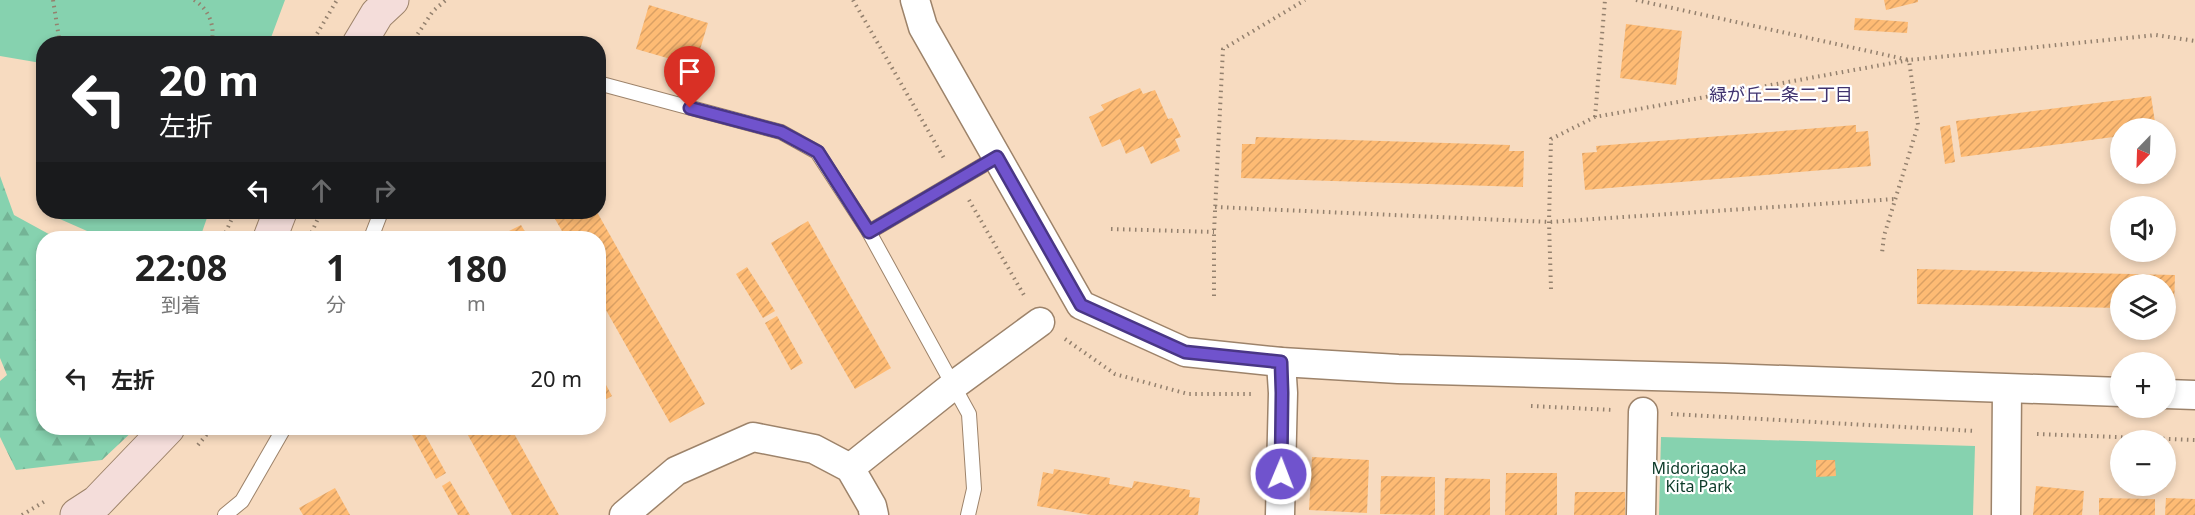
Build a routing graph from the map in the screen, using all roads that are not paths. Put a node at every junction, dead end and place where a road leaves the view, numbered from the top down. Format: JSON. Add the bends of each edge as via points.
{"nodes":[{"id":1,"x":392,"y":0,"type":"edge"},
{"id":2,"x":915,"y":0,"type":"edge"},
{"id":3,"x":364,"y":36,"type":"edge"},
{"id":4,"x":606,"y":85,"type":"edge"},
{"id":5,"x":997,"y":157,"type":"junction"},
{"id":6,"x":869,"y":232,"type":"junction"},
{"id":7,"x":1040,"y":322,"type":"dead end"},
{"id":8,"x":1281,"y":362,"type":"junction"},
{"id":9,"x":954,"y":385,"type":"junction"},
{"id":10,"x":2007,"y":388,"type":"junction"},
{"id":11,"x":2110,"y":392,"type":"edge"},
{"id":12,"x":2176,"y":394,"type":"edge"},
{"id":13,"x":2195,"y":395,"type":"edge"},
{"id":14,"x":1643,"y":412,"type":"dead end"},
{"id":15,"x":161,"y":435,"type":"edge"},
{"id":16,"x":280,"y":435,"type":"edge"},
{"id":17,"x":850,"y":468,"type":"junction"},
{"id":18,"x":77,"y":515,"type":"edge"},
{"id":19,"x":225,"y":515,"type":"edge"},
{"id":20,"x":624,"y":515,"type":"edge"},
{"id":21,"x":874,"y":515,"type":"edge"},
{"id":22,"x":968,"y":515,"type":"edge"},
{"id":23,"x":1280,"y":515,"type":"edge"},
{"id":24,"x":1641,"y":515,"type":"edge"},
{"id":25,"x":2006,"y":515,"type":"edge"}],
"edges":[{"from":1,"to":3,"type":"street","via":[[377,14]]},
{"from":2,"to":5,"type":"street","via":[[923,27]]},
{"from":4,"to":6,"type":"lane","via":[[781,132],[818,152]]},
{"from":5,"to":6,"type":"lane"},
{"from":5,"to":8,"type":"street","via":[[1081,305],[1185,352]]},
{"from":6,"to":9,"type":"lane"},
{"from":7,"to":9,"type":"street"},
{"from":8,"to":10,"type":"street"},
{"from":8,"to":23,"type":"street"},
{"from":9,"to":17,"type":"street"},
{"from":9,"to":22,"type":"lane","via":[[969,414],[974,489]]},
{"from":10,"to":11,"type":"street"},
{"from":10,"to":25,"type":"street"},
{"from":12,"to":13,"type":"street"},
{"from":14,"to":24,"type":"street"},
{"from":15,"to":18,"type":"street","via":[[97,502]]},
{"from":16,"to":19,"type":"lane","via":[[242,501]]},
{"from":17,"to":20,"type":"street","via":[[814,449],[753,437],[676,471]]},
{"from":17,"to":21,"type":"street"}]}
